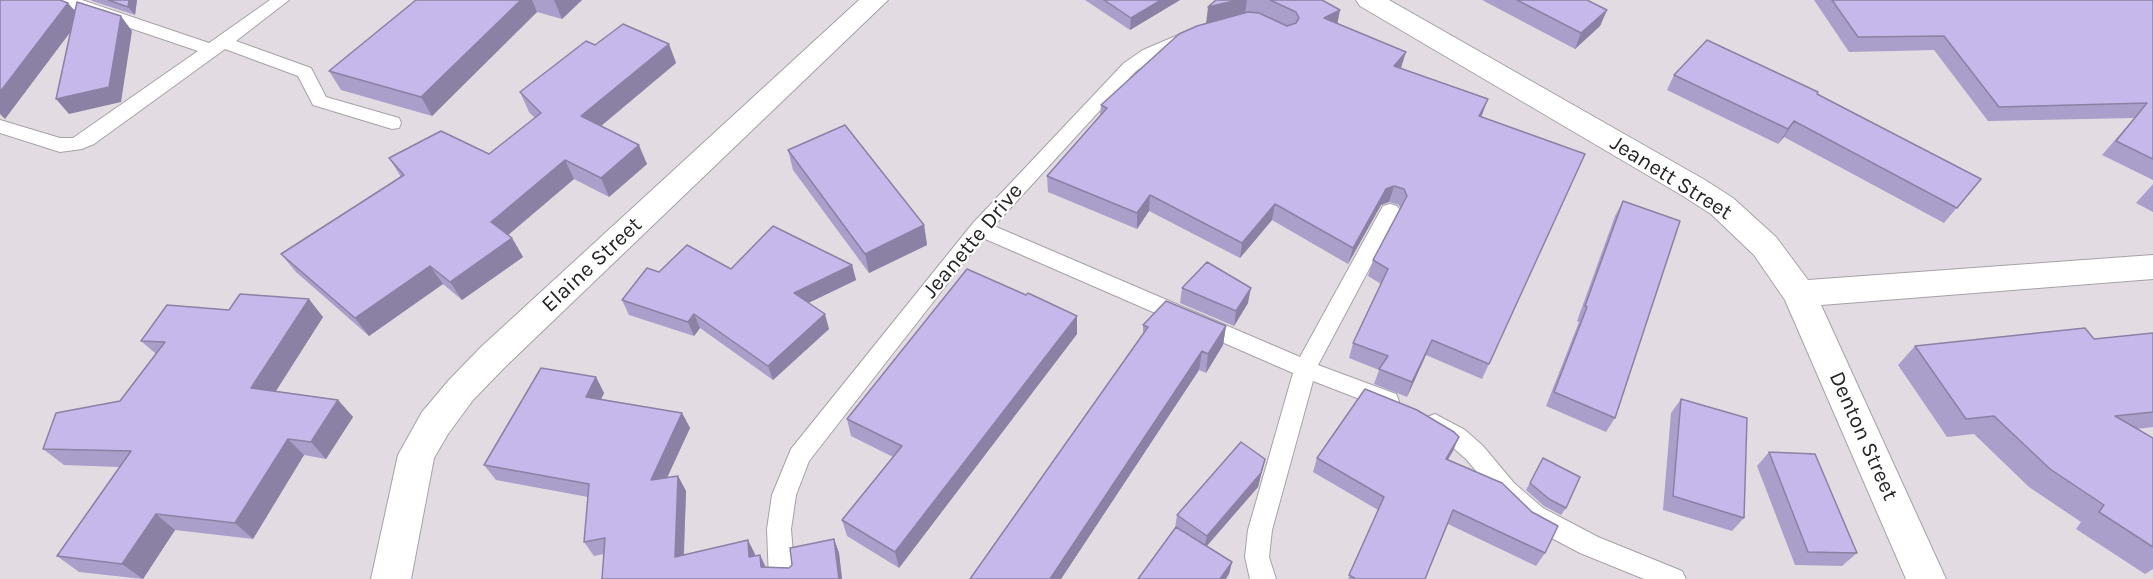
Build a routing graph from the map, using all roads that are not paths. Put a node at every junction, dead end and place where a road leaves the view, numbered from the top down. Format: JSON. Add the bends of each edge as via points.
{"nodes":[{"id":1,"x":65,"y":0,"type":"edge"},
{"id":2,"x":281,"y":0,"type":"edge"},
{"id":3,"x":875,"y":0,"type":"edge"},
{"id":4,"x":1369,"y":0,"type":"edge"},
{"id":5,"x":1210,"y":30,"type":"edge"},
{"id":6,"x":218,"y":46,"type":"junction"},
{"id":7,"x":392,"y":123,"type":"dead end"},
{"id":8,"x":0,"y":126,"type":"edge"},
{"id":9,"x":1390,"y":211,"type":"dead end"},
{"id":10,"x":980,"y":228,"type":"junction"},
{"id":11,"x":2153,"y":267,"type":"edge"},
{"id":12,"x":1799,"y":294,"type":"junction"},
{"id":13,"x":1305,"y":369,"type":"junction"},
{"id":14,"x":390,"y":579,"type":"edge"},
{"id":15,"x":782,"y":579,"type":"edge"},
{"id":16,"x":1263,"y":579,"type":"edge"},
{"id":17,"x":1673,"y":579,"type":"edge"},
{"id":18,"x":1926,"y":579,"type":"edge"}],
"edges":[{"from":1,"to":6,"type":"lane"},
{"from":2,"to":6,"type":"lane"},
{"from":3,"to":14,"type":"street","name":"Elaine Street","via":[[461,390],[416,455]]},
{"from":4,"to":12,"type":"street","name":"Jeanett Street","via":[[1722,206],[1766,246]]},
{"from":5,"to":10,"type":"lane","name":"Jeanette Drive","via":[[1164,46],[1130,67]]},
{"from":6,"to":7,"type":"lane","via":[[305,72],[319,101]]},
{"from":6,"to":8,"type":"lane","via":[[75,144],[50,143]]},
{"from":9,"to":13,"type":"lane"},
{"from":10,"to":13,"type":"lane"},
{"from":10,"to":15,"type":"lane","name":"Jeanette Drive","via":[[799,456],[784,495],[779,529]]},
{"from":11,"to":12,"type":"street"},
{"from":12,"to":18,"type":"street","name":"Denton Street"},
{"from":13,"to":16,"type":"lane","via":[[1260,530],[1257,556]]},
{"from":13,"to":17,"type":"lane","via":[[1415,413],[1457,437],[1534,516],[1589,545]]}]}
